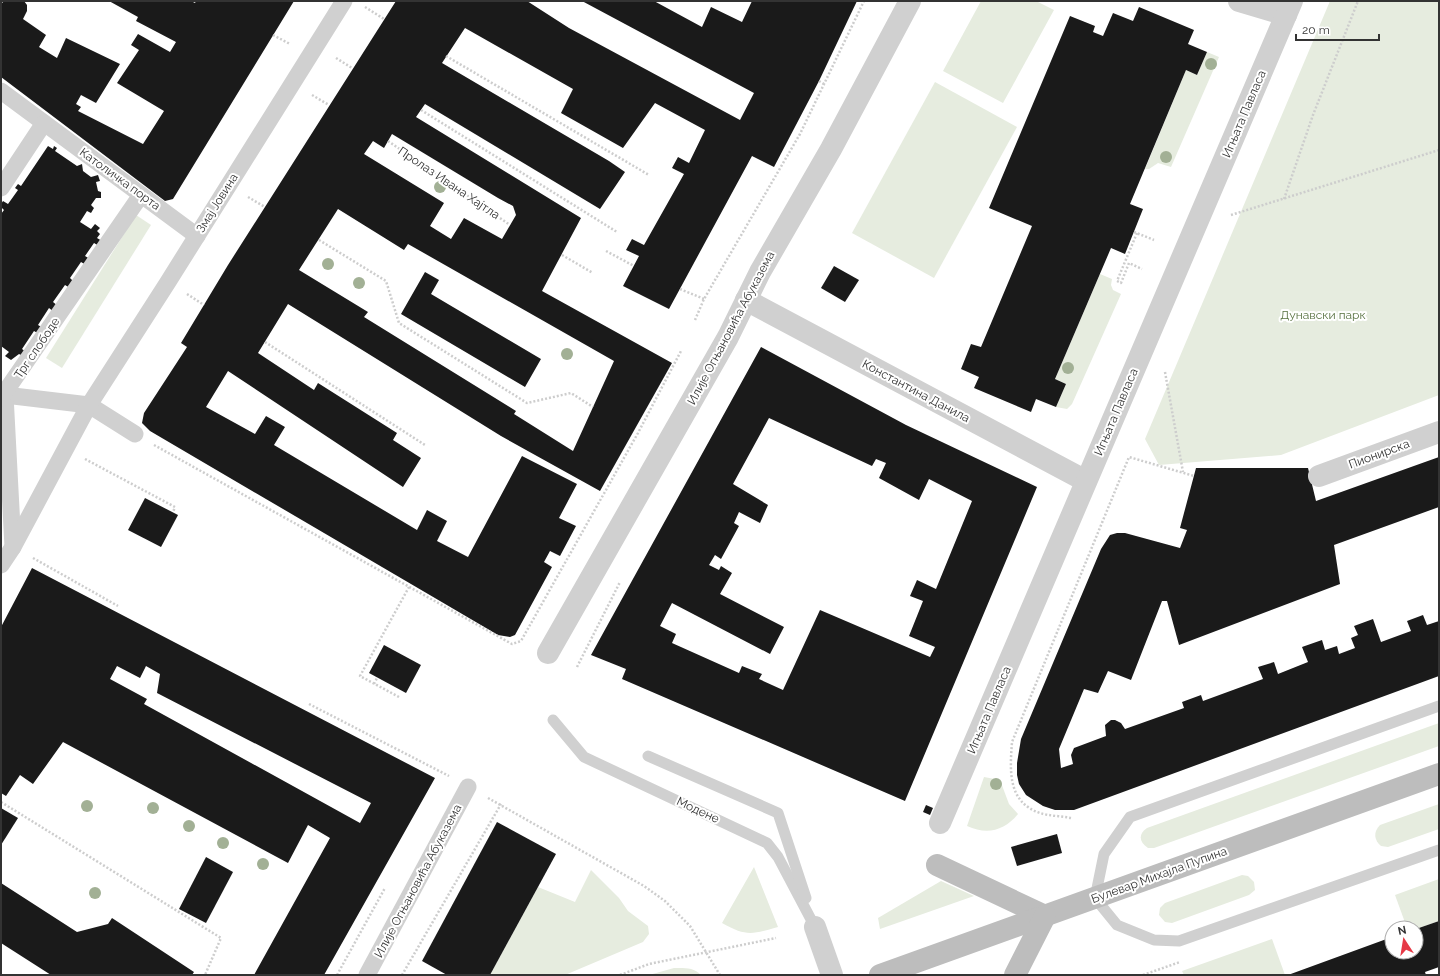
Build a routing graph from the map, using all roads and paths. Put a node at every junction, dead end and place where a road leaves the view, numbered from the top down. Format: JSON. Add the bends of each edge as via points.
{"nodes":[{"id":1,"x":344,"y":1,"type":"edge"},
{"id":2,"x":864,"y":1,"type":"edge"},
{"id":3,"x":910,"y":1,"type":"edge"},
{"id":4,"x":1239,"y":1,"type":"edge"},
{"id":5,"x":1358,"y":1,"type":"edge"},
{"id":6,"x":362,"y":4,"type":"dead end"},
{"id":7,"x":1289,"y":8,"type":"edge"},
{"id":8,"x":384,"y":18,"type":"dead end"},
{"id":9,"x":446,"y":56,"type":"dead end"},
{"id":10,"x":819,"y":81,"type":"dead end"},
{"id":11,"x":824,"y":84,"type":"junction"},
{"id":12,"x":1,"y":91,"type":"edge"},
{"id":13,"x":422,"y":110,"type":"dead end"},
{"id":14,"x":44,"y":123,"type":"junction"},
{"id":15,"x":388,"y":141,"type":"dead end"},
{"id":16,"x":1439,"y":150,"type":"edge"},
{"id":17,"x":650,"y":175,"type":"dead end"},
{"id":18,"x":1,"y":188,"type":"edge"},
{"id":19,"x":142,"y":195,"type":"junction"},
{"id":20,"x":1284,"y":199,"type":"junction"},
{"id":21,"x":1231,"y":215,"type":"dead end"},
{"id":22,"x":510,"y":224,"type":"dead end"},
{"id":23,"x":617,"y":232,"type":"dead end"},
{"id":24,"x":197,"y":236,"type":"junction"},
{"id":25,"x":319,"y":240,"type":"dead end"},
{"id":26,"x":1154,"y":240,"type":"dead end"},
{"id":27,"x":606,"y":251,"type":"dead end"},
{"id":28,"x":562,"y":255,"type":"dead end"},
{"id":29,"x":634,"y":266,"type":"dead end"},
{"id":30,"x":1142,"y":269,"type":"dead end"},
{"id":31,"x":594,"y":273,"type":"dead end"},
{"id":32,"x":680,"y":289,"type":"dead end"},
{"id":33,"x":704,"y":299,"type":"junction"},
{"id":34,"x":746,"y":300,"type":"junction"},
{"id":35,"x":695,"y":320,"type":"dead end"},
{"id":36,"x":265,"y":342,"type":"dead end"},
{"id":37,"x":681,"y":350,"type":"dead end"},
{"id":38,"x":1164,"y":372,"type":"dead end"},
{"id":39,"x":2,"y":396,"type":"edge"},
{"id":40,"x":88,"y":405,"type":"junction"},
{"id":41,"x":593,"y":407,"type":"dead end"},
{"id":42,"x":634,"y":430,"type":"dead end"},
{"id":43,"x":1439,"y":432,"type":"edge"},
{"id":44,"x":638,"y":433,"type":"junction"},
{"id":45,"x":135,"y":434,"type":"joint"},
{"id":46,"x":425,"y":445,"type":"dead end"},
{"id":47,"x":65,"y":448,"type":"junction"},
{"id":48,"x":1182,"y":472,"type":"junction"},
{"id":49,"x":1194,"y":476,"type":"dead end"},
{"id":50,"x":1319,"y":476,"type":"dead end"},
{"id":51,"x":1086,"y":481,"type":"junction"},
{"id":52,"x":173,"y":512,"type":"dead end"},
{"id":53,"x":13,"y":547,"type":"junction"},
{"id":54,"x":37,"y":560,"type":"dead end"},
{"id":55,"x":1,"y":565,"type":"edge"},
{"id":56,"x":409,"y":587,"type":"junction"},
{"id":57,"x":118,"y":606,"type":"dead end"},
{"id":58,"x":548,"y":653,"type":"dead end"},
{"id":59,"x":378,"y":678,"type":"dead end"},
{"id":60,"x":374,"y":684,"type":"junction"},
{"id":61,"x":399,"y":697,"type":"dead end"},
{"id":62,"x":309,"y":704,"type":"dead end"},
{"id":63,"x":1439,"y":706,"type":"edge"},
{"id":64,"x":553,"y":720,"type":"dead end"},
{"id":65,"x":648,"y":756,"type":"dead end"},
{"id":66,"x":1439,"y":774,"type":"edge"},
{"id":67,"x":468,"y":787,"type":"junction"},
{"id":68,"x":1,"y":802,"type":"edge"},
{"id":69,"x":501,"y":804,"type":"junction"},
{"id":70,"x":1071,"y":818,"type":"dead end"},
{"id":71,"x":940,"y":823,"type":"dead end"},
{"id":72,"x":1439,"y":850,"type":"edge"},
{"id":73,"x":937,"y":865,"type":"dead end"},
{"id":74,"x":1095,"y":898,"type":"junction"},
{"id":75,"x":1045,"y":916,"type":"junction"},
{"id":76,"x":815,"y":927,"type":"junction"},
{"id":77,"x":776,"y":938,"type":"dead end"},
{"id":78,"x":706,"y":952,"type":"junction"},
{"id":79,"x":205,"y":975,"type":"edge"},
{"id":80,"x":367,"y":975,"type":"edge"},
{"id":81,"x":402,"y":975,"type":"edge"},
{"id":82,"x":620,"y":975,"type":"edge"},
{"id":83,"x":720,"y":975,"type":"edge"},
{"id":84,"x":832,"y":975,"type":"edge"},
{"id":85,"x":880,"y":975,"type":"edge"},
{"id":86,"x":1015,"y":975,"type":"edge"}],
"edges":[{"from":1,"to":24,"type":"street","name":"Змај Јовина"},
{"from":2,"to":11,"type":"path"},
{"from":3,"to":34,"type":"street","name":"Илије Огњановића Абуказема"},
{"from":4,"to":7,"type":"street"},
{"from":5,"to":20,"type":"path","via":[[1313,115]]},
{"from":6,"to":8,"type":"path"},
{"from":7,"to":51,"type":"street","name":"Игњата Павласа"},
{"from":9,"to":17,"type":"path"},
{"from":10,"to":11,"type":"path"},
{"from":11,"to":33,"type":"path","via":[[800,134]]},
{"from":12,"to":14,"type":"street","name":"Католичка порта"},
{"from":13,"to":23,"type":"path"},
{"from":14,"to":18,"type":"street"},
{"from":14,"to":19,"type":"street","name":"Католичка порта"},
{"from":15,"to":22,"type":"path","name":"Пролаз Ивана Хајтла"},
{"from":16,"to":20,"type":"path"},
{"from":19,"to":24,"type":"street","name":"Католичка порта"},
{"from":19,"to":39,"type":"street","name":"Трг слободе"},
{"from":20,"to":21,"type":"path"},
{"from":24,"to":40,"type":"street","name":"Змај Јовина"},
{"from":25,"to":41,"type":"path","via":[[386,281],[399,324],[527,403],[571,393]]},
{"from":26,"to":30,"type":"path","via":[[1136,232],[1117,281],[1121,282],[1130,263]]},
{"from":27,"to":29,"type":"path"},
{"from":28,"to":31,"type":"path"},
{"from":32,"to":33,"type":"path"},
{"from":33,"to":35,"type":"path"},
{"from":34,"to":51,"type":"street","name":"Константина Данила"},
{"from":34,"to":58,"type":"street","name":"Илије Огњановића Абуказема","via":[[728,337]]},
{"from":36,"to":46,"type":"path"},
{"from":37,"to":44,"type":"path"},
{"from":38,"to":48,"type":"path"},
{"from":39,"to":40,"type":"street"},
{"from":39,"to":53,"type":"street"},
{"from":40,"to":45,"type":"street"},
{"from":40,"to":47,"type":"street"},
{"from":42,"to":44,"type":"path"},
{"from":43,"to":50,"type":"street","name":"Пионирска"},
{"from":44,"to":56,"type":"path","via":[[522,641],[512,644]]},
{"from":45,"to":56,"type":"path"},
{"from":47,"to":52,"type":"path","via":[[175,507]]},
{"from":47,"to":53,"type":"street"},
{"from":48,"to":49,"type":"path"},
{"from":48,"to":70,"type":"path","via":[[1128,457],[1012,742],[1010,773],[1015,792],[1021,801],[1039,813]]},
{"from":51,"to":71,"type":"street","name":"Игњата Павласа"},
{"from":53,"to":55,"type":"street"},
{"from":54,"to":57,"type":"path"},
{"from":56,"to":60,"type":"path","via":[[360,676]]},
{"from":59,"to":60,"type":"path"},
{"from":60,"to":61,"type":"path"},
{"from":62,"to":67,"type":"path"},
{"from":63,"to":74,"type":"lane","via":[[1130,817],[1104,854]]},
{"from":64,"to":76,"type":"lane","name":"Модене","via":[[584,757],[767,843],[778,857]]},
{"from":65,"to":76,"type":"lane","name":"Модене","via":[[778,813]]},
{"from":66,"to":74,"type":"main road","name":"Булевар Михајла Пупина"},
{"from":67,"to":69,"type":"path"},
{"from":67,"to":80,"type":"street","name":"Илије Огњановића Абуказема"},
{"from":68,"to":79,"type":"path","via":[[221,938]]},
{"from":69,"to":78,"type":"path","via":[[644,886],[665,901],[690,926]]},
{"from":69,"to":81,"type":"path"},
{"from":72,"to":74,"type":"lane","via":[[1179,941],[1154,940],[1117,925]]},
{"from":73,"to":75,"type":"main road"},
{"from":74,"to":75,"type":"main road","name":"Булевар Михајла Пупина"},
{"from":75,"to":85,"type":"main road","name":"Булевар Михајла Пупина"},
{"from":75,"to":86,"type":"main road"},
{"from":76,"to":84,"type":"street","name":"Модене"},
{"from":77,"to":78,"type":"path"},
{"from":78,"to":82,"type":"path","via":[[649,964]]},
{"from":78,"to":83,"type":"path"}]}
